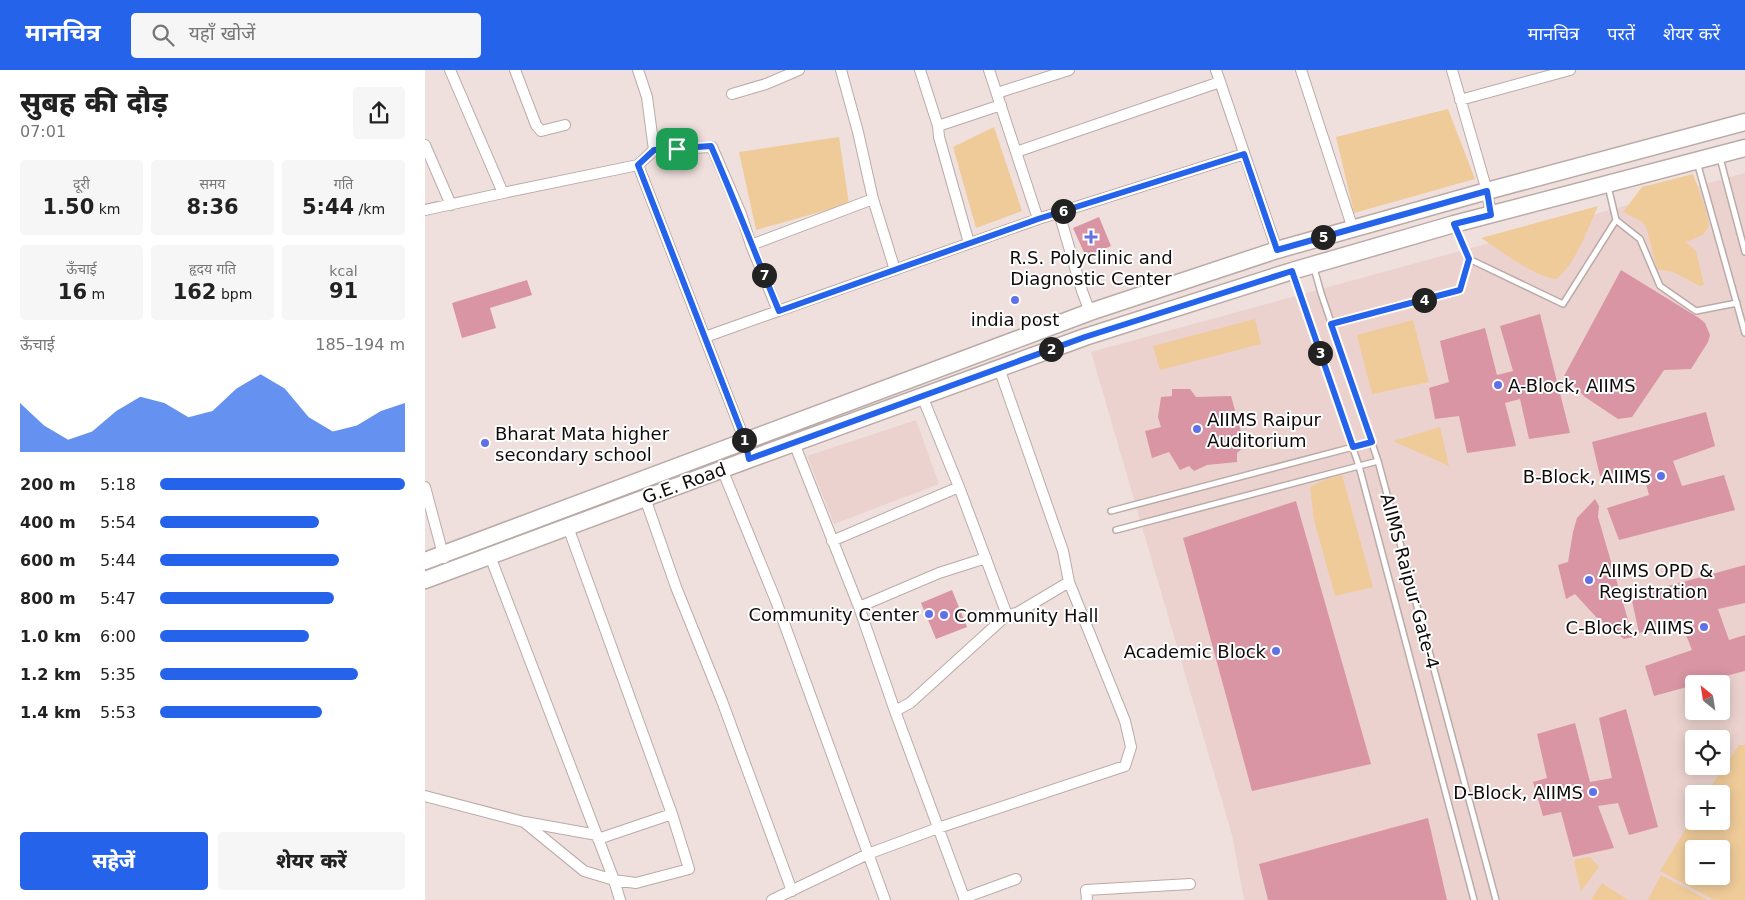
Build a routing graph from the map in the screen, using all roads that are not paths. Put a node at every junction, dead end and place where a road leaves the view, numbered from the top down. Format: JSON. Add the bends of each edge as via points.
{"nodes":[{"id":1,"x":450,"y":70,"type":"edge"},
{"id":2,"x":515,"y":70,"type":"edge"},
{"id":3,"x":638,"y":70,"type":"edge"},
{"id":4,"x":799,"y":70,"type":"edge"},
{"id":5,"x":841,"y":70,"type":"edge"},
{"id":6,"x":920,"y":70,"type":"edge"},
{"id":7,"x":989,"y":70,"type":"edge"},
{"id":8,"x":1069,"y":70,"type":"edge"},
{"id":9,"x":1216,"y":70,"type":"edge"},
{"id":10,"x":1301,"y":70,"type":"edge"},
{"id":11,"x":1452,"y":70,"type":"edge"},
{"id":12,"x":1570,"y":70,"type":"edge"},
{"id":13,"x":1220,"y":82,"type":"junction"},
{"id":14,"x":997,"y":93,"type":"junction"},
{"id":15,"x":732,"y":94,"type":"dead end"},
{"id":16,"x":1460,"y":100,"type":"junction"},
{"id":17,"x":1001,"y":105,"type":"junction"},
{"id":18,"x":1745,"y":122,"type":"edge"},
{"id":19,"x":565,"y":124,"type":"dead end"},
{"id":20,"x":938,"y":126,"type":"junction"},
{"id":21,"x":425,"y":145,"type":"edge"},
{"id":22,"x":1745,"y":148,"type":"edge"},
{"id":23,"x":654,"y":150,"type":"junction"},
{"id":24,"x":1016,"y":152,"type":"junction"},
{"id":25,"x":1244,"y":154,"type":"junction"},
{"id":26,"x":1719,"y":155,"type":"junction"},
{"id":27,"x":1697,"y":162,"type":"junction"},
{"id":28,"x":638,"y":165,"type":"junction"},
{"id":29,"x":1607,"y":184,"type":"junction"},
{"id":30,"x":1487,"y":191,"type":"junction"},
{"id":31,"x":503,"y":193,"type":"junction"},
{"id":32,"x":873,"y":199,"type":"junction"},
{"id":33,"x":451,"y":205,"type":"junction"},
{"id":34,"x":425,"y":210,"type":"edge"},
{"id":35,"x":1059,"y":213,"type":"junction"},
{"id":36,"x":1491,"y":215,"type":"junction"},
{"id":37,"x":1038,"y":219,"type":"junction"},
{"id":38,"x":1616,"y":220,"type":"junction"},
{"id":39,"x":1454,"y":224,"type":"junction"},
{"id":40,"x":1353,"y":228,"type":"junction"},
{"id":41,"x":969,"y":243,"type":"junction"},
{"id":42,"x":751,"y":245,"type":"junction"},
{"id":43,"x":1277,"y":250,"type":"junction"},
{"id":44,"x":1745,"y":252,"type":"edge"},
{"id":45,"x":1469,"y":259,"type":"junction"},
{"id":46,"x":1313,"y":265,"type":"junction"},
{"id":47,"x":895,"y":270,"type":"junction"},
{"id":48,"x":1292,"y":271,"type":"junction"},
{"id":49,"x":1737,"y":303,"type":"junction"},
{"id":50,"x":779,"y":311,"type":"junction"},
{"id":51,"x":1090,"y":312,"type":"junction"},
{"id":52,"x":1331,"y":324,"type":"junction"},
{"id":53,"x":1745,"y":333,"type":"edge"},
{"id":54,"x":705,"y":337,"type":"junction"},
{"id":55,"x":999,"y":368,"type":"junction"},
{"id":56,"x":922,"y":396,"type":"junction"},
{"id":57,"x":745,"y":441,"type":"junction"},
{"id":58,"x":1372,"y":442,"type":"junction"},
{"id":59,"x":794,"y":443,"type":"junction"},
{"id":60,"x":1353,"y":447,"type":"junction"},
{"id":61,"x":749,"y":459,"type":"junction"},
{"id":62,"x":1378,"y":461,"type":"junction"},
{"id":63,"x":1359,"y":466,"type":"junction"},
{"id":64,"x":722,"y":469,"type":"junction"},
{"id":65,"x":959,"y":486,"type":"junction"},
{"id":66,"x":425,"y":487,"type":"edge"},
{"id":67,"x":645,"y":498,"type":"junction"},
{"id":68,"x":1111,"y":511,"type":"dead end"},
{"id":69,"x":568,"y":527,"type":"junction"},
{"id":70,"x":1116,"y":530,"type":"dead end"},
{"id":71,"x":832,"y":541,"type":"junction"},
{"id":72,"x":443,"y":555,"type":"junction"},
{"id":73,"x":490,"y":556,"type":"junction"},
{"id":74,"x":986,"y":558,"type":"junction"},
{"id":75,"x":425,"y":561,"type":"edge"},
{"id":76,"x":450,"y":571,"type":"junction"},
{"id":77,"x":425,"y":580,"type":"edge"},
{"id":78,"x":1069,"y":582,"type":"junction"},
{"id":79,"x":859,"y":607,"type":"junction"},
{"id":80,"x":1007,"y":615,"type":"junction"},
{"id":81,"x":895,"y":711,"type":"junction"},
{"id":82,"x":425,"y":796,"type":"edge"},
{"id":83,"x":671,"y":814,"type":"junction"},
{"id":84,"x":524,"y":822,"type":"junction"},
{"id":85,"x":938,"y":828,"type":"junction"},
{"id":86,"x":598,"y":837,"type":"junction"},
{"id":87,"x":868,"y":854,"type":"junction"},
{"id":88,"x":1016,"y":878,"type":"dead end"},
{"id":89,"x":614,"y":880,"type":"junction"},
{"id":90,"x":1190,"y":884,"type":"dead end"},
{"id":91,"x":792,"y":890,"type":"junction"},
{"id":92,"x":965,"y":899,"type":"edge"},
{"id":93,"x":620,"y":900,"type":"edge"},
{"id":94,"x":772,"y":900,"type":"edge"},
{"id":95,"x":885,"y":900,"type":"edge"},
{"id":96,"x":1087,"y":900,"type":"edge"},
{"id":97,"x":1474,"y":900,"type":"edge"},
{"id":98,"x":1496,"y":900,"type":"edge"}],
"edges":[{"from":1,"to":31,"type":"street"},
{"from":2,"to":19,"type":"street","via":[[541,131]]},
{"from":3,"to":23,"type":"street","via":[[647,97]]},
{"from":4,"to":15,"type":"street"},
{"from":5,"to":32,"type":"street"},
{"from":6,"to":20,"type":"street"},
{"from":7,"to":14,"type":"street"},
{"from":8,"to":14,"type":"street"},
{"from":9,"to":13,"type":"street"},
{"from":10,"to":40,"type":"street"},
{"from":11,"to":16,"type":"street"},
{"from":12,"to":16,"type":"street"},
{"from":13,"to":24,"type":"street"},
{"from":13,"to":25,"type":"street"},
{"from":14,"to":17,"type":"street"},
{"from":16,"to":30,"type":"street"},
{"from":17,"to":20,"type":"street"},
{"from":17,"to":24,"type":"street"},
{"from":18,"to":30,"type":"main road"},
{"from":20,"to":41,"type":"street"},
{"from":21,"to":33,"type":"street"},
{"from":22,"to":26,"type":"main road","name":"G.E. Road"},
{"from":23,"to":28,"type":"street"},
{"from":23,"to":42,"type":"street","via":[[711,146]]},
{"from":24,"to":37,"type":"street"},
{"from":25,"to":35,"type":"street"},
{"from":25,"to":43,"type":"street"},
{"from":26,"to":27,"type":"main road","name":"G.E. Road"},
{"from":26,"to":44,"type":"lane"},
{"from":27,"to":29,"type":"main road","name":"G.E. Road"},
{"from":27,"to":49,"type":"lane"},
{"from":28,"to":31,"type":"street"},
{"from":28,"to":54,"type":"street"},
{"from":29,"to":36,"type":"main road","name":"G.E. Road"},
{"from":29,"to":38,"type":"lane"},
{"from":30,"to":36,"type":"street"},
{"from":30,"to":40,"type":"main road"},
{"from":31,"to":33,"type":"street"},
{"from":32,"to":42,"type":"street"},
{"from":32,"to":47,"type":"street"},
{"from":33,"to":34,"type":"street"},
{"from":35,"to":37,"type":"street"},
{"from":35,"to":51,"type":"street"},
{"from":36,"to":39,"type":"main road","name":"G.E. Road"},
{"from":37,"to":41,"type":"street"},
{"from":38,"to":45,"type":"lane","via":[[1563,304]]},
{"from":38,"to":49,"type":"lane","via":[[1640,239],[1660,286],[1696,311]]},
{"from":39,"to":45,"type":"lane"},
{"from":39,"to":46,"type":"main road","name":"G.E. Road"},
{"from":40,"to":43,"type":"main road"},
{"from":41,"to":47,"type":"street"},
{"from":42,"to":50,"type":"street"},
{"from":43,"to":51,"type":"main road"},
{"from":45,"to":52,"type":"lane","via":[[1460,290]]},
{"from":46,"to":48,"type":"main road","name":"G.E. Road"},
{"from":46,"to":52,"type":"lane","name":"AIIMS Raipur Gate-4"},
{"from":47,"to":50,"type":"street"},
{"from":48,"to":55,"type":"main road","name":"G.E. Road"},
{"from":48,"to":60,"type":"lane","name":"AIIMS Raipur Gate-4"},
{"from":49,"to":53,"type":"lane"},
{"from":50,"to":54,"type":"street"},
{"from":51,"to":57,"type":"main road"},
{"from":52,"to":58,"type":"lane","name":"AIIMS Raipur Gate-4"},
{"from":54,"to":57,"type":"street"},
{"from":55,"to":56,"type":"main road","name":"G.E. Road"},
{"from":55,"to":78,"type":"street","via":[[1063,550]]},
{"from":56,"to":59,"type":"main road","name":"G.E. Road"},
{"from":56,"to":65,"type":"street"},
{"from":57,"to":61,"type":"street"},
{"from":57,"to":72,"type":"main road"},
{"from":58,"to":60,"type":"lane"},
{"from":58,"to":62,"type":"lane","name":"AIIMS Raipur Gate-4"},
{"from":59,"to":61,"type":"main road","name":"G.E. Road"},
{"from":59,"to":71,"type":"street"},
{"from":60,"to":63,"type":"lane","name":"AIIMS Raipur Gate-4"},
{"from":60,"to":68,"type":"lane"},
{"from":61,"to":64,"type":"main road","name":"G.E. Road"},
{"from":62,"to":63,"type":"lane"},
{"from":62,"to":98,"type":"lane","name":"AIIMS Raipur Gate-4"},
{"from":63,"to":70,"type":"lane"},
{"from":63,"to":97,"type":"lane","name":"AIIMS Raipur Gate-4"},
{"from":64,"to":67,"type":"main road","name":"G.E. Road"},
{"from":64,"to":87,"type":"street","via":[[776,601]]},
{"from":65,"to":71,"type":"street"},
{"from":65,"to":74,"type":"street"},
{"from":66,"to":72,"type":"street"},
{"from":67,"to":69,"type":"main road","name":"G.E. Road"},
{"from":67,"to":91,"type":"street"},
{"from":69,"to":73,"type":"main road","name":"G.E. Road"},
{"from":69,"to":83,"type":"street"},
{"from":71,"to":79,"type":"street"},
{"from":72,"to":75,"type":"main road"},
{"from":72,"to":76,"type":"street"},
{"from":73,"to":76,"type":"main road","name":"G.E. Road"},
{"from":73,"to":86,"type":"street"},
{"from":74,"to":79,"type":"street","via":[[939,573]]},
{"from":74,"to":80,"type":"street"},
{"from":76,"to":77,"type":"main road","name":"G.E. Road"},
{"from":78,"to":80,"type":"street","via":[[1017,613]]},
{"from":78,"to":85,"type":"street","via":[[1125,721],[1131,747],[1125,766]]},
{"from":79,"to":81,"type":"street"},
{"from":80,"to":81,"type":"street","via":[[910,703]]},
{"from":81,"to":85,"type":"street"},
{"from":82,"to":84,"type":"street"},
{"from":83,"to":86,"type":"street"},
{"from":83,"to":89,"type":"street","via":[[689,869],[635,883]]},
{"from":84,"to":86,"type":"street"},
{"from":84,"to":89,"type":"street","via":[[583,871]]},
{"from":85,"to":87,"type":"street"},
{"from":85,"to":92,"type":"street"},
{"from":86,"to":89,"type":"street"},
{"from":87,"to":91,"type":"street"},
{"from":87,"to":95,"type":"street"},
{"from":88,"to":92,"type":"street"},
{"from":89,"to":93,"type":"street"},
{"from":90,"to":96,"type":"street","via":[[1086,890]]},
{"from":91,"to":94,"type":"street"}]}
